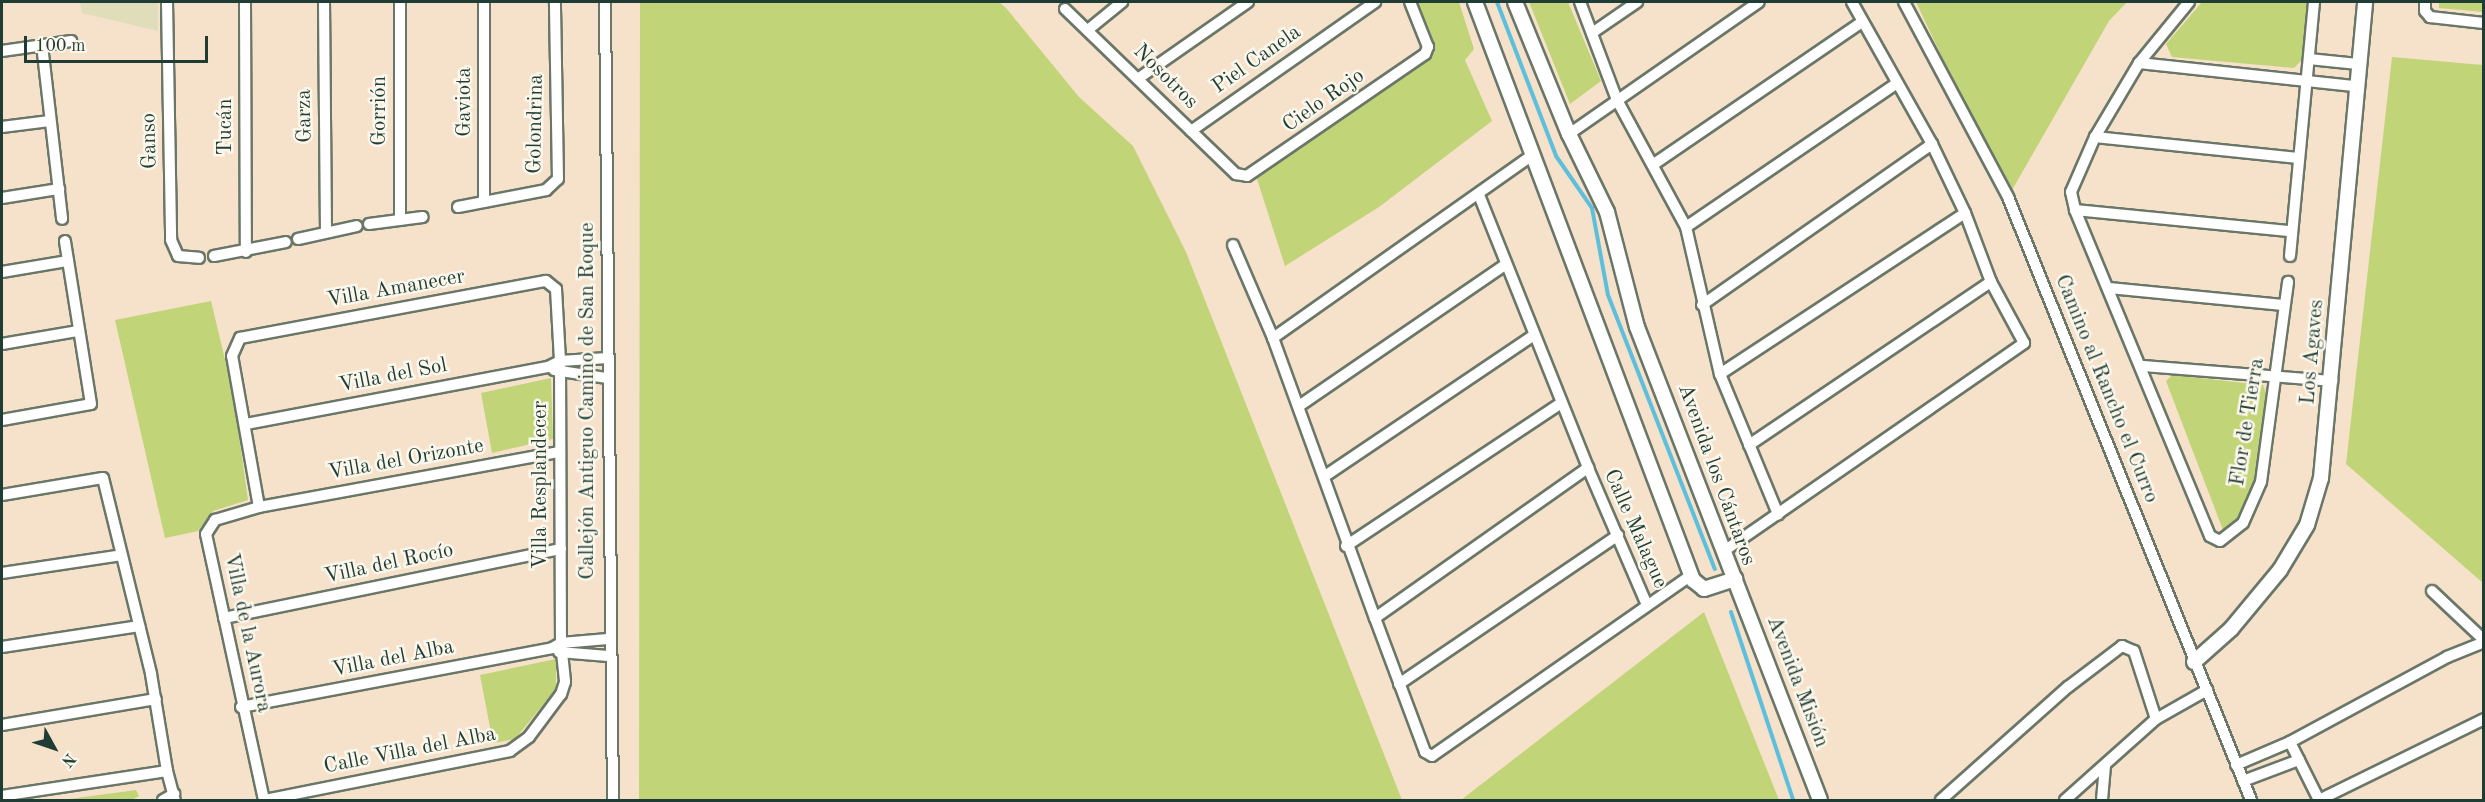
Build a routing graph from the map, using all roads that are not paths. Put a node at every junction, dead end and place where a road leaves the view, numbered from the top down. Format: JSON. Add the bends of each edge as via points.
{"nodes":[{"id":1,"x":167,"y":2,"type":"edge"},
{"id":2,"x":245,"y":2,"type":"edge"},
{"id":3,"x":324,"y":2,"type":"edge"},
{"id":4,"x":400,"y":2,"type":"edge"},
{"id":5,"x":484,"y":2,"type":"edge"},
{"id":6,"x":555,"y":2,"type":"edge"},
{"id":7,"x":605,"y":2,"type":"edge"},
{"id":8,"x":1122,"y":2,"type":"edge"},
{"id":9,"x":1248,"y":2,"type":"edge"},
{"id":10,"x":1375,"y":2,"type":"edge"},
{"id":11,"x":1410,"y":2,"type":"edge"},
{"id":12,"x":1475,"y":2,"type":"edge"},
{"id":13,"x":1515,"y":2,"type":"edge"},
{"id":14,"x":1580,"y":2,"type":"edge"},
{"id":15,"x":1637,"y":2,"type":"edge"},
{"id":16,"x":1759,"y":2,"type":"edge"},
{"id":17,"x":1852,"y":2,"type":"edge"},
{"id":18,"x":1904,"y":2,"type":"edge"},
{"id":19,"x":2189,"y":2,"type":"edge"},
{"id":20,"x":2314,"y":2,"type":"edge"},
{"id":21,"x":2365,"y":2,"type":"edge"},
{"id":22,"x":2426,"y":2,"type":"edge"},
{"id":23,"x":1065,"y":9,"type":"dead end"},
{"id":24,"x":1862,"y":22,"type":"junction"},
{"id":25,"x":2484,"y":23,"type":"edge"},
{"id":26,"x":1089,"y":29,"type":"junction"},
{"id":27,"x":1592,"y":33,"type":"junction"},
{"id":28,"x":71,"y":40,"type":"dead end"},
{"id":29,"x":42,"y":45,"type":"junction"},
{"id":30,"x":2,"y":51,"type":"edge"},
{"id":31,"x":2309,"y":58,"type":"junction"},
{"id":32,"x":2139,"y":63,"type":"junction"},
{"id":33,"x":2358,"y":64,"type":"junction"},
{"id":34,"x":1139,"y":78,"type":"junction"},
{"id":35,"x":2307,"y":81,"type":"junction"},
{"id":36,"x":1897,"y":83,"type":"junction"},
{"id":37,"x":2356,"y":86,"type":"junction"},
{"id":38,"x":1617,"y":100,"type":"junction"},
{"id":39,"x":50,"y":121,"type":"junction"},
{"id":40,"x":2,"y":128,"type":"edge"},
{"id":41,"x":1191,"y":130,"type":"junction"},
{"id":42,"x":1569,"y":134,"type":"junction"},
{"id":43,"x":2095,"y":136,"type":"junction"},
{"id":44,"x":1932,"y":144,"type":"junction"},
{"id":45,"x":1531,"y":156,"type":"junction"},
{"id":46,"x":2298,"y":158,"type":"junction"},
{"id":47,"x":1654,"y":164,"type":"junction"},
{"id":48,"x":1236,"y":174,"type":"joint"},
{"id":49,"x":59,"y":189,"type":"junction"},
{"id":50,"x":1479,"y":195,"type":"junction"},
{"id":51,"x":2,"y":198,"type":"edge"},
{"id":52,"x":484,"y":202,"type":"junction"},
{"id":53,"x":458,"y":207,"type":"dead end"},
{"id":54,"x":2074,"y":210,"type":"junction"},
{"id":55,"x":1965,"y":213,"type":"junction"},
{"id":56,"x":423,"y":217,"type":"dead end"},
{"id":57,"x":62,"y":219,"type":"dead end"},
{"id":58,"x":400,"y":220,"type":"junction"},
{"id":59,"x":369,"y":224,"type":"dead end"},
{"id":60,"x":357,"y":226,"type":"dead end"},
{"id":61,"x":1686,"y":227,"type":"junction"},
{"id":62,"x":326,"y":231,"type":"junction"},
{"id":63,"x":2291,"y":231,"type":"junction"},
{"id":64,"x":298,"y":239,"type":"dead end"},
{"id":65,"x":65,"y":241,"type":"dead end"},
{"id":66,"x":286,"y":242,"type":"dead end"},
{"id":67,"x":1233,"y":245,"type":"dead end"},
{"id":68,"x":246,"y":252,"type":"junction"},
{"id":69,"x":214,"y":256,"type":"dead end"},
{"id":70,"x":2290,"y":256,"type":"dead end"},
{"id":71,"x":199,"y":258,"type":"dead end"},
{"id":72,"x":68,"y":261,"type":"junction"},
{"id":73,"x":1506,"y":264,"type":"junction"},
{"id":74,"x":2,"y":272,"type":"edge"},
{"id":75,"x":1991,"y":282,"type":"junction"},
{"id":76,"x":2288,"y":282,"type":"dead end"},
{"id":77,"x":2109,"y":288,"type":"junction"},
{"id":78,"x":556,"y":289,"type":"joint"},
{"id":79,"x":2283,"y":304,"type":"junction"},
{"id":80,"x":1702,"y":305,"type":"junction"},
{"id":81,"x":77,"y":331,"type":"junction"},
{"id":82,"x":1534,"y":335,"type":"junction"},
{"id":83,"x":1274,"y":338,"type":"junction"},
{"id":84,"x":2,"y":344,"type":"edge"},
{"id":85,"x":608,"y":358,"type":"junction"},
{"id":86,"x":560,"y":361,"type":"junction"},
{"id":87,"x":2142,"y":366,"type":"junction"},
{"id":88,"x":548,"y":367,"type":"junction"},
{"id":89,"x":560,"y":374,"type":"junction"},
{"id":90,"x":1720,"y":374,"type":"junction"},
{"id":91,"x":2276,"y":376,"type":"junction"},
{"id":92,"x":607,"y":378,"type":"junction"},
{"id":93,"x":2332,"y":381,"type":"junction"},
{"id":94,"x":1561,"y":403,"type":"junction"},
{"id":95,"x":1299,"y":406,"type":"junction"},
{"id":96,"x":2,"y":420,"type":"edge"},
{"id":97,"x":246,"y":424,"type":"junction"},
{"id":98,"x":1749,"y":445,"type":"junction"},
{"id":99,"x":560,"y":452,"type":"junction"},
{"id":100,"x":1588,"y":468,"type":"junction"},
{"id":101,"x":1325,"y":476,"type":"junction"},
{"id":102,"x":2,"y":495,"type":"edge"},
{"id":103,"x":260,"y":507,"type":"junction"},
{"id":104,"x":1778,"y":514,"type":"junction"},
{"id":105,"x":1618,"y":535,"type":"junction"},
{"id":106,"x":1346,"y":546,"type":"junction"},
{"id":107,"x":561,"y":549,"type":"junction"},
{"id":108,"x":1724,"y":551,"type":"junction"},
{"id":109,"x":122,"y":555,"type":"junction"},
{"id":110,"x":2,"y":573,"type":"edge"},
{"id":111,"x":1691,"y":575,"type":"junction"},
{"id":112,"x":1735,"y":579,"type":"junction"},
{"id":113,"x":2432,"y":591,"type":"dead end"},
{"id":114,"x":1647,"y":605,"type":"junction"},
{"id":115,"x":224,"y":618,"type":"junction"},
{"id":116,"x":1375,"y":618,"type":"junction"},
{"id":117,"x":140,"y":626,"type":"junction"},
{"id":118,"x":608,"y":639,"type":"junction"},
{"id":119,"x":2484,"y":641,"type":"edge"},
{"id":120,"x":2,"y":647,"type":"edge"},
{"id":121,"x":558,"y":648,"type":"junction"},
{"id":122,"x":609,"y":656,"type":"junction"},
{"id":123,"x":2193,"y":662,"type":"junction"},
{"id":124,"x":565,"y":682,"type":"joint"},
{"id":125,"x":1399,"y":684,"type":"junction"},
{"id":126,"x":2207,"y":690,"type":"junction"},
{"id":127,"x":156,"y":699,"type":"junction"},
{"id":128,"x":241,"y":707,"type":"junction"},
{"id":129,"x":2156,"y":719,"type":"junction"},
{"id":130,"x":2484,"y":719,"type":"edge"},
{"id":131,"x":2,"y":724,"type":"edge"},
{"id":132,"x":2290,"y":742,"type":"junction"},
{"id":133,"x":2299,"y":760,"type":"junction"},
{"id":134,"x":2105,"y":765,"type":"junction"},
{"id":135,"x":2236,"y":765,"type":"junction"},
{"id":136,"x":167,"y":771,"type":"junction"},
{"id":137,"x":2243,"y":781,"type":"junction"},
{"id":138,"x":2,"y":796,"type":"edge"},
{"id":139,"x":175,"y":797,"type":"edge"},
{"id":140,"x":264,"y":800,"type":"edge"},
{"id":141,"x":2319,"y":800,"type":"edge"},
{"id":142,"x":162,"y":801,"type":"edge"},
{"id":143,"x":613,"y":801,"type":"edge"},
{"id":144,"x":1820,"y":801,"type":"edge"},
{"id":145,"x":1941,"y":801,"type":"edge"},
{"id":146,"x":2065,"y":801,"type":"edge"},
{"id":147,"x":2102,"y":801,"type":"edge"},
{"id":148,"x":2251,"y":801,"type":"edge"}],
"edges":[{"from":1,"to":71,"type":"street","name":"Ganso","via":[[171,240],[178,256]]},
{"from":2,"to":68,"type":"street","name":"Tucán"},
{"from":3,"to":62,"type":"street","name":"Garza"},
{"from":4,"to":58,"type":"street","name":"Gorrión"},
{"from":5,"to":52,"type":"street","name":"Gaviota"},
{"from":6,"to":52,"type":"street","name":"Golondrina","via":[[558,179],[546,190]]},
{"from":7,"to":85,"type":"street","name":"Callejón Antiguo Camino de San Roque"},
{"from":8,"to":26,"type":"street"},
{"from":9,"to":34,"type":"street"},
{"from":10,"to":41,"type":"street","name":"Piel Canela"},
{"from":11,"to":48,"type":"street","name":"Cielo Rojo","via":[[1428,47],[1422,57],[1252,175]]},
{"from":12,"to":45,"type":"street"},
{"from":13,"to":42,"type":"street","name":"Avenida los Cántaros"},
{"from":14,"to":27,"type":"street"},
{"from":15,"to":27,"type":"street"},
{"from":16,"to":38,"type":"street"},
{"from":17,"to":24,"type":"street"},
{"from":18,"to":123,"type":"street","name":"Camino al Rancho el Curro","via":[[2008,197]]},
{"from":19,"to":32,"type":"street"},
{"from":20,"to":31,"type":"street"},
{"from":21,"to":33,"type":"street","name":"Los Agaves"},
{"from":22,"to":25,"type":"street","via":[[2425,11],[2430,17]]},
{"from":23,"to":26,"type":"street","name":"Nosotros"},
{"from":24,"to":36,"type":"street"},
{"from":24,"to":47,"type":"street"},
{"from":26,"to":34,"type":"street","name":"Nosotros"},
{"from":27,"to":38,"type":"street"},
{"from":28,"to":29,"type":"street"},
{"from":29,"to":30,"type":"street"},
{"from":29,"to":39,"type":"street"},
{"from":31,"to":33,"type":"street"},
{"from":31,"to":35,"type":"street"},
{"from":32,"to":35,"type":"street"},
{"from":32,"to":43,"type":"street"},
{"from":33,"to":37,"type":"street","name":"Los Agaves"},
{"from":34,"to":41,"type":"street","name":"Nosotros"},
{"from":35,"to":37,"type":"street"},
{"from":35,"to":46,"type":"street"},
{"from":36,"to":44,"type":"street"},
{"from":36,"to":61,"type":"street"},
{"from":37,"to":93,"type":"street","name":"Los Agaves"},
{"from":38,"to":42,"type":"street"},
{"from":38,"to":47,"type":"street"},
{"from":39,"to":40,"type":"street"},
{"from":39,"to":49,"type":"street"},
{"from":41,"to":48,"type":"street","name":"Nosotros"},
{"from":42,"to":108,"type":"street","name":"Avenida los Cántaros","via":[[1607,212],[1637,327]]},
{"from":43,"to":46,"type":"street"},
{"from":43,"to":54,"type":"street","via":[[2071,192]]},
{"from":44,"to":55,"type":"street"},
{"from":44,"to":80,"type":"street"},
{"from":45,"to":50,"type":"street"},
{"from":45,"to":111,"type":"street"},
{"from":46,"to":63,"type":"street"},
{"from":47,"to":61,"type":"street"},
{"from":49,"to":51,"type":"street"},
{"from":49,"to":57,"type":"street"},
{"from":50,"to":73,"type":"street","name":"Calle Malague"},
{"from":50,"to":83,"type":"street"},
{"from":52,"to":53,"type":"street","name":"Golondrina"},
{"from":54,"to":63,"type":"street"},
{"from":54,"to":77,"type":"street"},
{"from":55,"to":75,"type":"street"},
{"from":55,"to":90,"type":"street"},
{"from":56,"to":58,"type":"street"},
{"from":58,"to":59,"type":"street"},
{"from":60,"to":62,"type":"street"},
{"from":61,"to":80,"type":"street"},
{"from":62,"to":64,"type":"street"},
{"from":63,"to":70,"type":"street"},
{"from":65,"to":72,"type":"street"},
{"from":66,"to":68,"type":"street"},
{"from":67,"to":83,"type":"street"},
{"from":68,"to":69,"type":"street"},
{"from":72,"to":74,"type":"street"},
{"from":72,"to":81,"type":"street"},
{"from":73,"to":82,"type":"street","name":"Calle Malague"},
{"from":73,"to":95,"type":"street"},
{"from":75,"to":98,"type":"street"},
{"from":75,"to":104,"type":"street","via":[[2024,343]]},
{"from":76,"to":79,"type":"street","name":"Flor de Tierra"},
{"from":77,"to":79,"type":"street"},
{"from":77,"to":87,"type":"street"},
{"from":78,"to":86,"type":"street","name":"Villa Resplandecer"},
{"from":78,"to":97,"type":"street","name":"Villa Amanecer","via":[[546,281],[240,338],[232,356]]},
{"from":79,"to":91,"type":"street","name":"Flor de Tierra"},
{"from":80,"to":90,"type":"street"},
{"from":81,"to":84,"type":"street"},
{"from":81,"to":96,"type":"street","via":[[91,404]]},
{"from":82,"to":94,"type":"street","name":"Calle Malague"},
{"from":82,"to":101,"type":"street"},
{"from":83,"to":95,"type":"street"},
{"from":85,"to":86,"type":"street","name":"Villa del Sol"},
{"from":85,"to":92,"type":"street","name":"Callejón Antiguo Camino de San Roque"},
{"from":86,"to":88,"type":"street","name":"Villa del Sol"},
{"from":86,"to":89,"type":"street","name":"Villa Resplandecer"},
{"from":87,"to":91,"type":"street"},
{"from":87,"to":91,"type":"street","name":"Flor de Tierra","via":[[2210,536],[2220,541],[2234,534],[2254,503],[2261,482]]},
{"from":88,"to":89,"type":"street"},
{"from":88,"to":97,"type":"street","name":"Villa del Sol"},
{"from":89,"to":92,"type":"street"},
{"from":89,"to":99,"type":"street","name":"Villa Resplandecer"},
{"from":90,"to":98,"type":"street"},
{"from":91,"to":93,"type":"street"},
{"from":92,"to":118,"type":"street","name":"Callejón Antiguo Camino de San Roque"},
{"from":93,"to":123,"type":"street","name":"Los Agaves","via":[[2321,478],[2307,525],[2273,578],[2231,629]]},
{"from":94,"to":100,"type":"street","name":"Calle Malague"},
{"from":94,"to":106,"type":"street"},
{"from":95,"to":101,"type":"street"},
{"from":97,"to":103,"type":"street"},
{"from":98,"to":104,"type":"street"},
{"from":99,"to":103,"type":"street","name":"Villa del Orizonte"},
{"from":99,"to":107,"type":"street","name":"Villa Resplandecer"},
{"from":100,"to":105,"type":"street","name":"Calle Malague"},
{"from":100,"to":116,"type":"street"},
{"from":101,"to":106,"type":"street"},
{"from":102,"to":109,"type":"street","via":[[103,478]]},
{"from":103,"to":115,"type":"street","name":"Villa de la Aurora","via":[[215,520],[206,534]]},
{"from":104,"to":108,"type":"street"},
{"from":105,"to":114,"type":"street","name":"Calle Malague"},
{"from":105,"to":125,"type":"street"},
{"from":106,"to":116,"type":"street"},
{"from":107,"to":115,"type":"street","name":"Villa del Rocío"},
{"from":107,"to":121,"type":"street","name":"Villa Resplandecer"},
{"from":108,"to":112,"type":"street","name":"Avenida los Cántaros"},
{"from":109,"to":110,"type":"street"},
{"from":109,"to":117,"type":"street"},
{"from":111,"to":112,"type":"street","name":"Avenida los Cántaros","via":[[1704,589]]},
{"from":111,"to":114,"type":"street"},
{"from":112,"to":144,"type":"street","name":"Avenida Misión"},
{"from":113,"to":119,"type":"street"},
{"from":114,"to":125,"type":"street","via":[[1432,756],[1425,752]]},
{"from":115,"to":128,"type":"street","name":"Villa de la Aurora"},
{"from":116,"to":125,"type":"street"},
{"from":117,"to":120,"type":"street"},
{"from":117,"to":127,"type":"street"},
{"from":118,"to":121,"type":"street","name":"Villa del Alba"},
{"from":118,"to":122,"type":"street","name":"Callejón Antiguo Camino de San Roque"},
{"from":119,"to":132,"type":"street"},
{"from":121,"to":122,"type":"street","name":"Villa del Alba"},
{"from":121,"to":124,"type":"street","name":"Villa Resplandecer"},
{"from":121,"to":128,"type":"street","name":"Villa del Alba"},
{"from":122,"to":143,"type":"street","name":"Callejón Antiguo Camino de San Roque"},
{"from":123,"to":126,"type":"street","name":"Camino al Rancho el Curro"},
{"from":124,"to":140,"type":"street","name":"Calle Villa del Alba","via":[[554,706],[536,729],[510,752]]},
{"from":126,"to":129,"type":"street"},
{"from":126,"to":135,"type":"street","name":"Camino al Rancho el Curro"},
{"from":127,"to":131,"type":"street"},
{"from":127,"to":136,"type":"street"},
{"from":128,"to":140,"type":"street","name":"Villa de la Aurora"},
{"from":129,"to":134,"type":"street"},
{"from":129,"to":145,"type":"street","via":[[2134,651],[2122,646],[2068,687]]},
{"from":130,"to":141,"type":"street"},
{"from":132,"to":133,"type":"street"},
{"from":132,"to":135,"type":"street"},
{"from":133,"to":137,"type":"street"},
{"from":133,"to":141,"type":"street"},
{"from":134,"to":146,"type":"street"},
{"from":134,"to":147,"type":"street"},
{"from":135,"to":137,"type":"street","name":"Camino al Rancho el Curro"},
{"from":136,"to":138,"type":"street"},
{"from":136,"to":139,"type":"street"},
{"from":137,"to":148,"type":"street","name":"Camino al Rancho el Curro"},
{"from":139,"to":142,"type":"street"}]}
